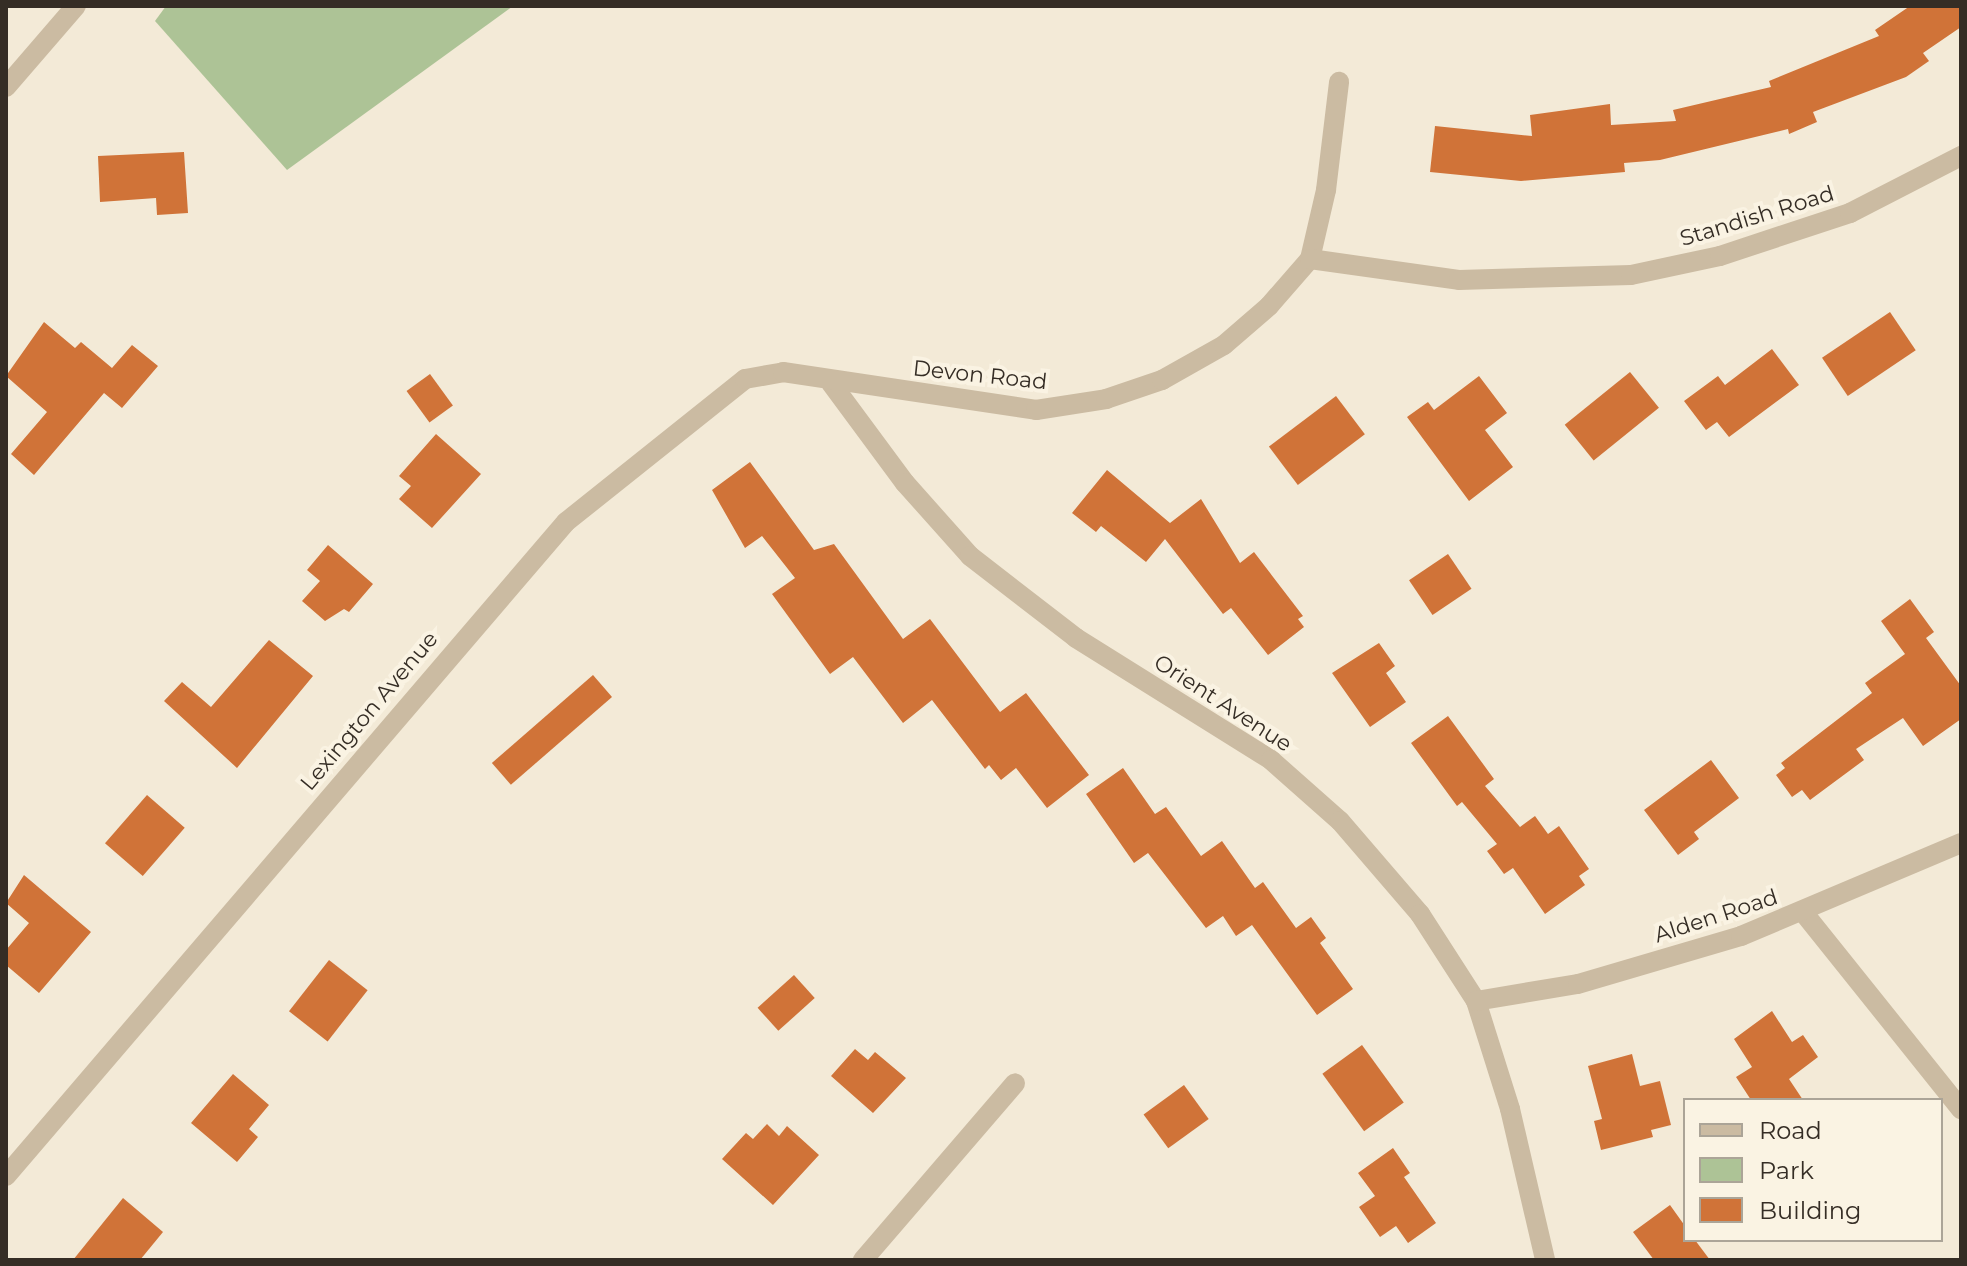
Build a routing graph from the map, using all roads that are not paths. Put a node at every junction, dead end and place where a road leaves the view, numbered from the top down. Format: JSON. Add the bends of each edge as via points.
{"nodes":[{"id":1,"x":76,"y":6,"type":"edge"},
{"id":2,"x":1339,"y":82,"type":"dead end"},
{"id":3,"x":6,"y":87,"type":"edge"},
{"id":4,"x":1961,"y":156,"type":"edge"},
{"id":5,"x":1310,"y":259,"type":"junction"},
{"id":6,"x":831,"y":383,"type":"junction"},
{"id":7,"x":1961,"y":843,"type":"edge"},
{"id":8,"x":1803,"y":912,"type":"junction"},
{"id":9,"x":1476,"y":1001,"type":"junction"},
{"id":10,"x":1015,"y":1083,"type":"dead end"},
{"id":11,"x":1961,"y":1109,"type":"edge"},
{"id":12,"x":6,"y":1176,"type":"edge"},
{"id":13,"x":863,"y":1260,"type":"edge"},
{"id":14,"x":1545,"y":1260,"type":"edge"}],
"edges":[{"from":1,"to":3,"type":"street"},
{"from":2,"to":5,"type":"street","via":[[1326,190]]},
{"from":4,"to":5,"type":"street","name":"Standish Road","via":[[1850,213],[1720,256],[1631,275],[1459,280]]},
{"from":5,"to":6,"type":"street","name":"Devon Road","via":[[1269,306],[1224,345],[1162,380],[1106,399],[1036,410]]},
{"from":6,"to":9,"type":"street","name":"Orient Avenue","via":[[905,483],[970,556],[1076,638],[1271,760],[1340,821],[1420,914]]},
{"from":6,"to":12,"type":"street","name":"Lexington Avenue","via":[[783,372],[745,379],[566,522]]},
{"from":7,"to":8,"type":"street","name":"Alden Road"},
{"from":8,"to":9,"type":"street","name":"Alden Road","via":[[1578,984]]},
{"from":8,"to":11,"type":"street"},
{"from":9,"to":14,"type":"street","name":"Orient Avenue","via":[[1510,1109]]},
{"from":10,"to":13,"type":"street"}]}
